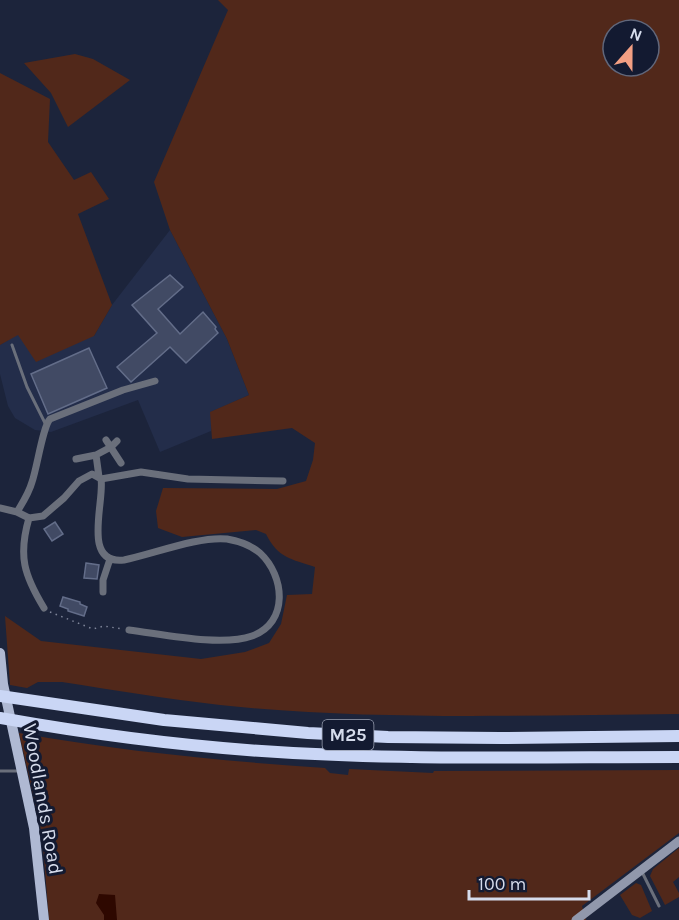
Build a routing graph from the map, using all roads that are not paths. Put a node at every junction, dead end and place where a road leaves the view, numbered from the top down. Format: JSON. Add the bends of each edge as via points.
{"nodes":[{"id":1,"x":12,"y":345,"type":"dead end"},
{"id":2,"x":155,"y":381,"type":"dead end"},
{"id":3,"x":46,"y":424,"type":"junction"},
{"id":4,"x":106,"y":440,"type":"dead end"},
{"id":5,"x":117,"y":441,"type":"dead end"},
{"id":6,"x":111,"y":447,"type":"junction"},
{"id":7,"x":96,"y":455,"type":"junction"},
{"id":8,"x":76,"y":459,"type":"dead end"},
{"id":9,"x":121,"y":463,"type":"dead end"},
{"id":10,"x":100,"y":478,"type":"junction"},
{"id":11,"x":283,"y":481,"type":"dead end"},
{"id":12,"x":0,"y":508,"type":"edge"},
{"id":13,"x":17,"y":512,"type":"junction"},
{"id":14,"x":29,"y":518,"type":"junction"},
{"id":15,"x":110,"y":559,"type":"junction"},
{"id":16,"x":104,"y":592,"type":"dead end"},
{"id":17,"x":44,"y":608,"type":"road end"},
{"id":18,"x":129,"y":630,"type":"road end"},
{"id":19,"x":0,"y":653,"type":"edge"},
{"id":20,"x":1,"y":690,"type":"edge"},
{"id":21,"x":0,"y":718,"type":"edge"},
{"id":22,"x":679,"y":736,"type":"edge"},
{"id":23,"x":679,"y":757,"type":"edge"},
{"id":24,"x":0,"y":771,"type":"edge"},
{"id":25,"x":21,"y":771,"type":"junction"},
{"id":26,"x":679,"y":841,"type":"edge"},
{"id":27,"x":641,"y":870,"type":"junction"},
{"id":28,"x":659,"y":906,"type":"dead end"},
{"id":29,"x":44,"y":920,"type":"edge"},
{"id":30,"x":576,"y":920,"type":"edge"}],
"edges":[{"from":1,"to":3,"type":"lane"},
{"from":2,"to":3,"type":"street","via":[[57,415]]},
{"from":3,"to":13,"type":"street","via":[[32,484]]},
{"from":4,"to":6,"type":"street"},
{"from":5,"to":6,"type":"street"},
{"from":6,"to":7,"type":"street"},
{"from":6,"to":9,"type":"street"},
{"from":7,"to":8,"type":"street"},
{"from":7,"to":10,"type":"street"},
{"from":10,"to":11,"type":"street","via":[[141,472],[188,479]]},
{"from":10,"to":14,"type":"street","via":[[92,474],[79,481],[43,516]]},
{"from":10,"to":15,"type":"street","via":[[98,534],[104,555]]},
{"from":12,"to":13,"type":"street"},
{"from":13,"to":14,"type":"street"},
{"from":14,"to":17,"type":"street","via":[[23,562]]},
{"from":15,"to":16,"type":"street","via":[[103,580]]},
{"from":15,"to":18,"type":"street","via":[[124,560],[197,541],[225,539],[251,546],[261,554],[274,571],[280,592],[276,613],[268,626],[254,636],[219,640]]},
{"from":19,"to":20,"type":"main road","name":"Woodlands Road"},
{"from":20,"to":22,"type":"highway","number":"M25","via":[[19,699],[164,720],[342,735]]},
{"from":20,"to":25,"type":"main road","name":"Woodlands Road"},
{"from":21,"to":23,"type":"highway","number":"M25","via":[[162,741],[291,753],[385,757]]},
{"from":24,"to":25,"type":"lane"},
{"from":25,"to":29,"type":"main road","name":"Woodlands Road","via":[[34,828]]},
{"from":26,"to":27,"type":"street"},
{"from":27,"to":28,"type":"lane"},
{"from":27,"to":30,"type":"street"}]}
